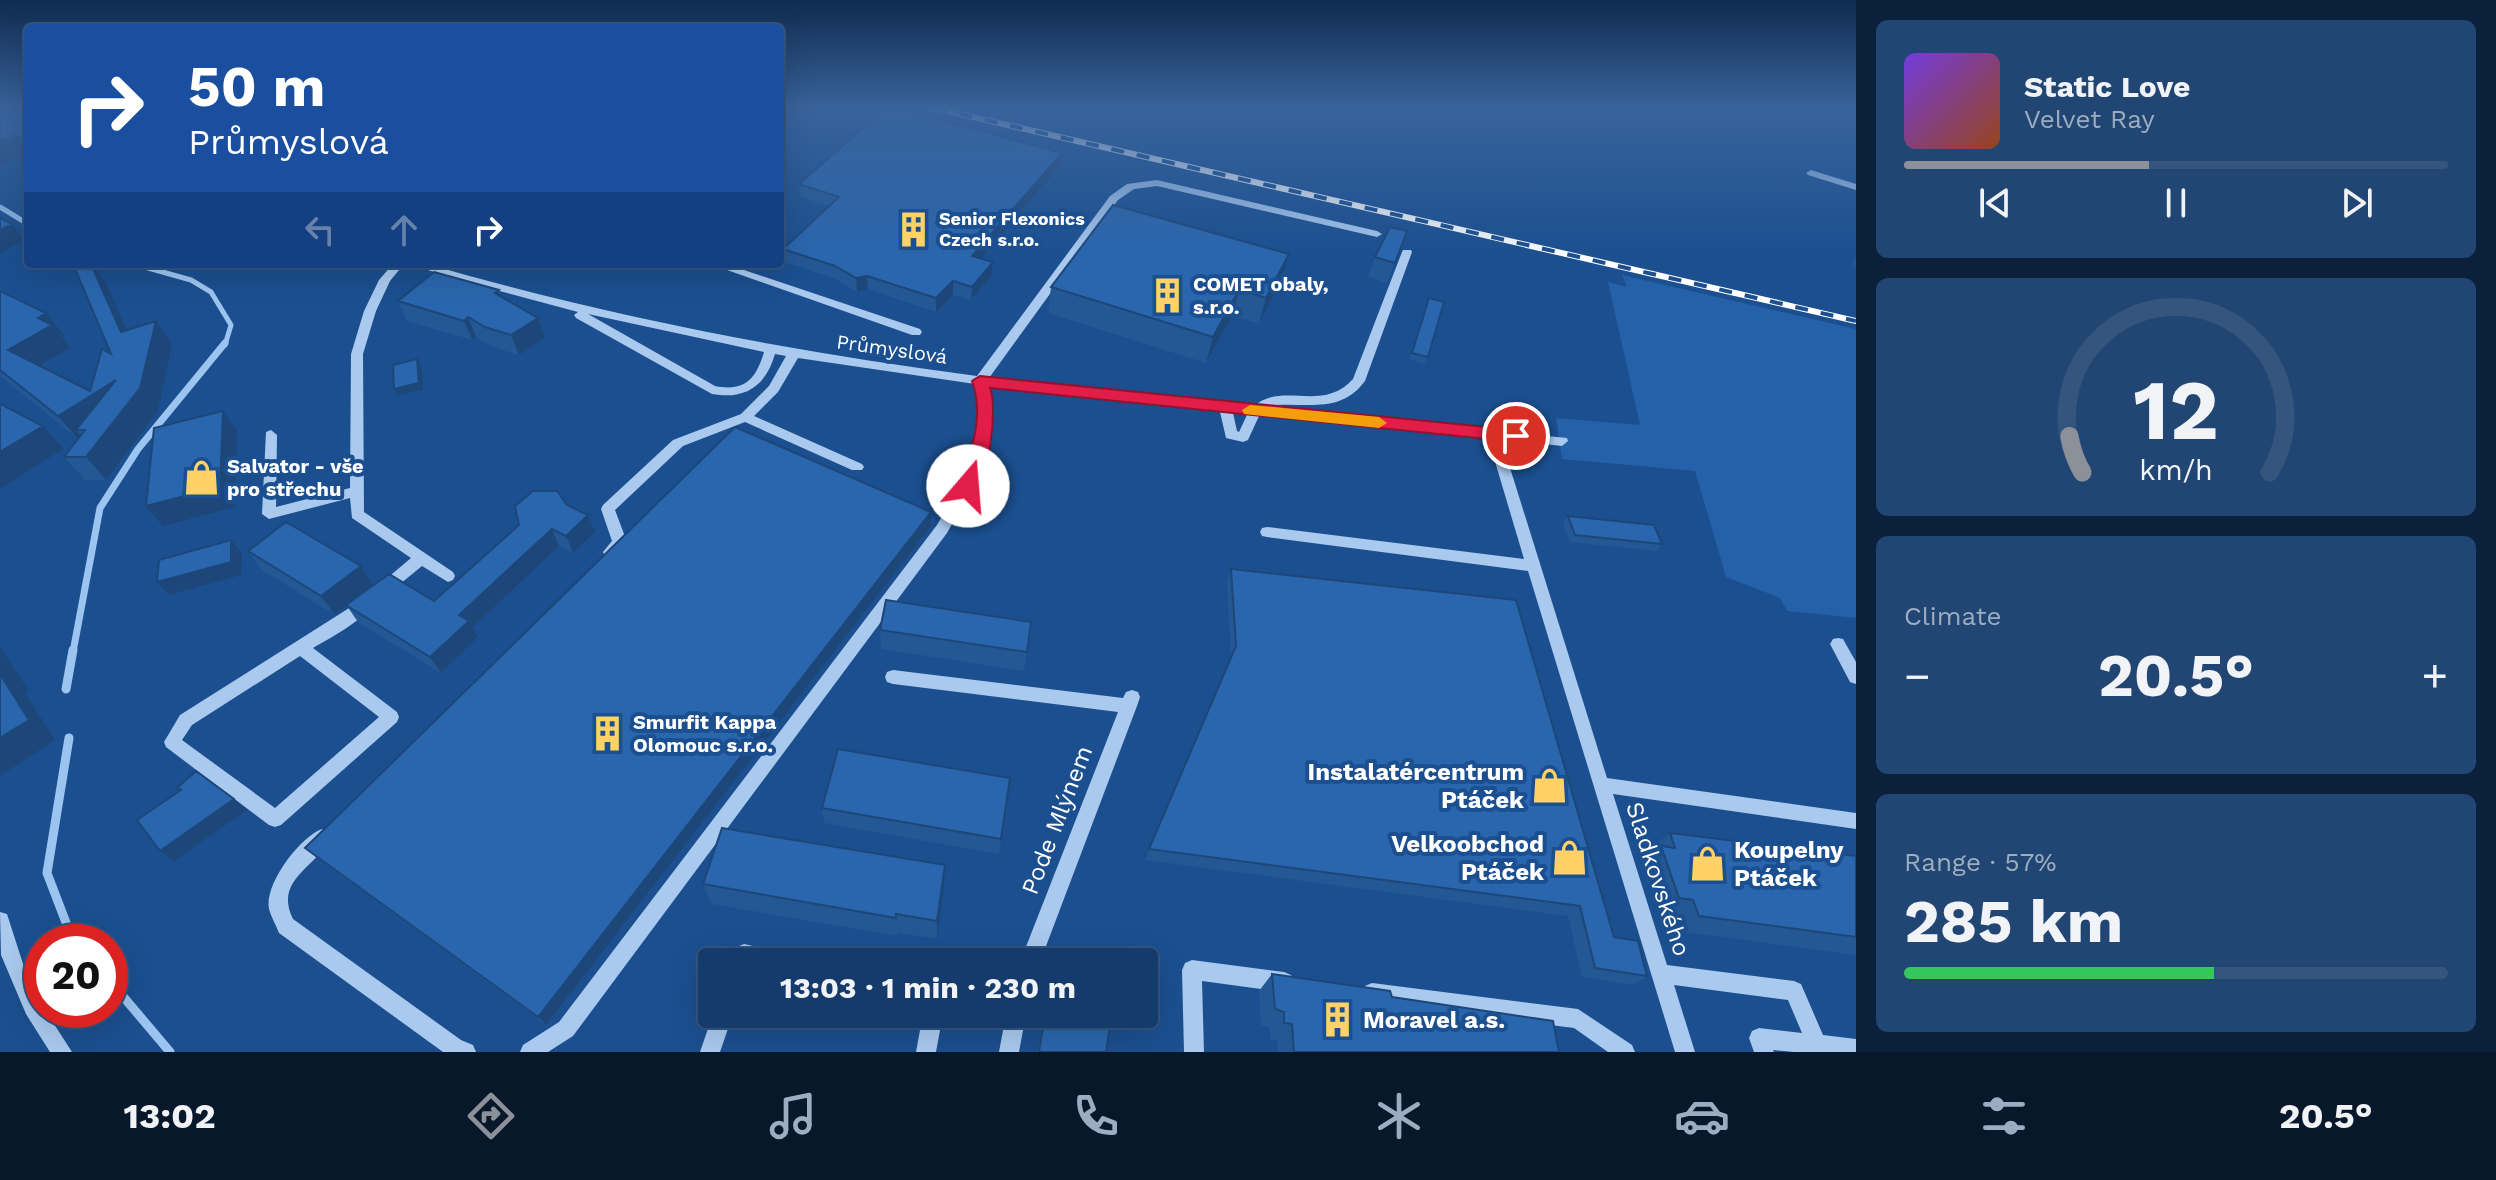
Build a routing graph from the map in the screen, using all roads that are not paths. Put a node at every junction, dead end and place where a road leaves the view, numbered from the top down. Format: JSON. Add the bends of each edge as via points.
{"nodes":[{"id":1,"x":1811,"y":173,"type":"dead end"},
{"id":2,"x":1856,"y":187,"type":"edge"},
{"id":3,"x":1377,"y":234,"type":"dead end"},
{"id":4,"x":1407,"y":252,"type":"edge"},
{"id":5,"x":396,"y":268,"type":"edge"},
{"id":6,"x":429,"y":268,"type":"edge"},
{"id":7,"x":727,"y":268,"type":"edge"},
{"id":8,"x":566,"y":307,"type":"junction"},
{"id":9,"x":916,"y":332,"type":"dead end"},
{"id":10,"x":770,"y":350,"type":"junction"},
{"id":11,"x":793,"y":354,"type":"junction"},
{"id":12,"x":980,"y":381,"type":"junction"},
{"id":13,"x":1226,"y":408,"type":"junction"},
{"id":14,"x":1255,"y":411,"type":"junction"},
{"id":15,"x":745,"y":417,"type":"junction"},
{"id":16,"x":1493,"y":434,"type":"junction"},
{"id":17,"x":271,"y":435,"type":"dead end"},
{"id":18,"x":1562,"y":441,"type":"dead end"},
{"id":19,"x":857,"y":467,"type":"dead end"},
{"id":20,"x":355,"y":492,"type":"junction"},
{"id":21,"x":1267,"y":532,"type":"dead end"},
{"id":22,"x":422,"y":558,"type":"junction"},
{"id":23,"x":597,"y":565,"type":"edge"},
{"id":24,"x":1534,"y":566,"type":"junction"},
{"id":25,"x":448,"y":576,"type":"dead end"},
{"id":26,"x":1838,"y":644,"type":"dead end"},
{"id":27,"x":301,"y":648,"type":"junction"},
{"id":28,"x":893,"y":677,"type":"dead end"},
{"id":29,"x":1856,"y":677,"type":"edge"},
{"id":30,"x":1601,"y":785,"type":"junction"},
{"id":31,"x":1856,"y":821,"type":"edge"},
{"id":32,"x":330,"y":829,"type":"edge"},
{"id":33,"x":0,"y":921,"type":"edge"},
{"id":34,"x":1035,"y":948,"type":"edge"},
{"id":35,"x":1662,"y":974,"type":"junction"},
{"id":36,"x":1300,"y":984,"type":"edge"},
{"id":37,"x":1346,"y":990,"type":"edge"},
{"id":38,"x":718,"y":1028,"type":"edge"},
{"id":39,"x":930,"y":1028,"type":"edge"},
{"id":40,"x":1013,"y":1028,"type":"edge"},
{"id":41,"x":1817,"y":1044,"type":"junction"},
{"id":42,"x":1856,"y":1049,"type":"edge"},
{"id":43,"x":62,"y":1052,"type":"edge"},
{"id":44,"x":466,"y":1052,"type":"edge"},
{"id":45,"x":530,"y":1052,"type":"edge"},
{"id":46,"x":710,"y":1052,"type":"edge"},
{"id":47,"x":926,"y":1052,"type":"edge"},
{"id":48,"x":1009,"y":1052,"type":"edge"},
{"id":49,"x":1194,"y":1052,"type":"edge"},
{"id":50,"x":1625,"y":1052,"type":"edge"},
{"id":51,"x":1685,"y":1052,"type":"edge"},
{"id":52,"x":1764,"y":1052,"type":"edge"}],
"edges":[{"from":1,"to":2,"type":"street"},
{"from":3,"to":12,"type":"street","via":[[1157,183],[1131,186],[1114,198]]},
{"from":4,"to":14,"type":"street","via":[[1352,390],[1326,401],[1270,402]]},
{"from":5,"to":20,"type":"street","via":[[370,311],[357,354]]},
{"from":6,"to":8,"type":"street","name":"Průmyslová"},
{"from":7,"to":9,"type":"street"},
{"from":8,"to":10,"type":"street","name":"Průmyslová"},
{"from":8,"to":10,"type":"street","via":[[725,393],[753,385],[766,368]]},
{"from":10,"to":11,"type":"street","name":"Průmyslová"},
{"from":11,"to":12,"type":"street","name":"Průmyslová"},
{"from":11,"to":15,"type":"street","via":[[777,389]]},
{"from":12,"to":13,"type":"street","name":"Průmyslová"},
{"from":12,"to":45,"type":"street","via":[[988,402],[985,434],[968,486],[942,529],[566,1029]]},
{"from":13,"to":14,"type":"street","name":"Průmyslová"},
{"from":13,"to":14,"type":"street","via":[[1231,435],[1243,437]]},
{"from":14,"to":16,"type":"street","name":"Průmyslová"},
{"from":15,"to":19,"type":"street"},
{"from":15,"to":23,"type":"street","via":[[678,443],[608,509],[620,542]]},
{"from":16,"to":18,"type":"street","name":"Průmyslová"},
{"from":16,"to":24,"type":"street"},
{"from":17,"to":20,"type":"street","via":[[269,514]]},
{"from":20,"to":22,"type":"street","via":[[357,514]]},
{"from":21,"to":24,"type":"street"},
{"from":22,"to":25,"type":"street"},
{"from":22,"to":27,"type":"street","via":[[347,619]]},
{"from":24,"to":30,"type":"street"},
{"from":26,"to":29,"type":"street"},
{"from":27,"to":27,"type":"street","via":[[391,717],[275,819],[172,742],[186,720]]},
{"from":28,"to":34,"type":"street","name":"Pode Mlýnem","via":[[1131,702]]},
{"from":30,"to":31,"type":"street","name":"Sladkovského"},
{"from":30,"to":35,"type":"street","name":"Sladkovského"},
{"from":32,"to":44,"type":"street","via":[[298,861],[281,888],[278,908],[286,926]]},
{"from":33,"to":43,"type":"street","via":[[22,982]]},
{"from":35,"to":41,"type":"street","via":[[1794,991]]},
{"from":35,"to":51,"type":"street","name":"Sladkovského"},
{"from":36,"to":49,"type":"street","via":[[1192,970]]},
{"from":37,"to":50,"type":"street","via":[[1578,1019]]},
{"from":38,"to":46,"type":"street"},
{"from":39,"to":47,"type":"street"},
{"from":40,"to":48,"type":"street"},
{"from":41,"to":42,"type":"street"},
{"from":41,"to":52,"type":"street","via":[[1759,1038]]}]}
